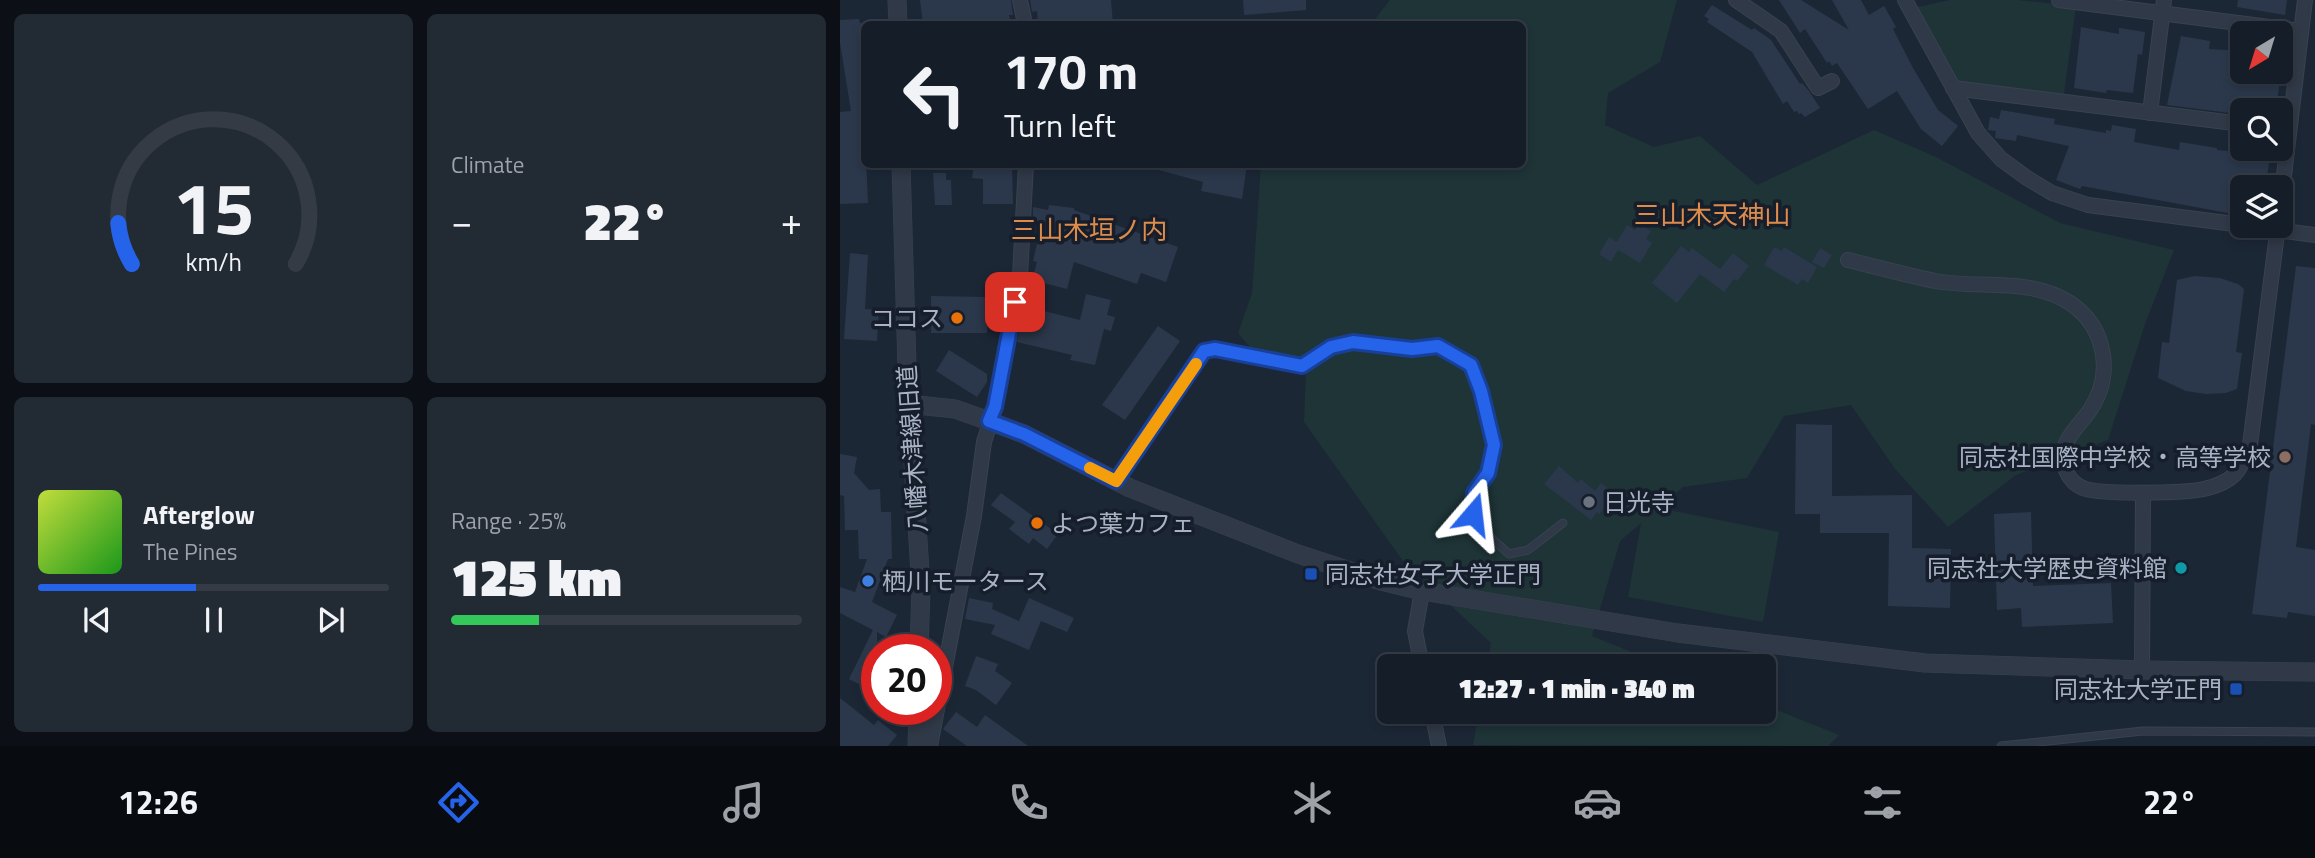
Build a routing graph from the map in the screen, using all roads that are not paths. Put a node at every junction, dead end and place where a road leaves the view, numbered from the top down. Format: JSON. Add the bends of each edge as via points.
{"nodes":[{"id":1,"x":1020,"y":0,"type":"edge"},
{"id":2,"x":1736,"y":0,"type":"edge"},
{"id":3,"x":1923,"y":0,"type":"edge"},
{"id":4,"x":2059,"y":0,"type":"edge"},
{"id":5,"x":2305,"y":0,"type":"edge"},
{"id":6,"x":897,"y":2,"type":"edge"},
{"id":7,"x":1906,"y":2,"type":"edge"},
{"id":8,"x":2163,"y":6,"type":"edge"},
{"id":9,"x":898,"y":21,"type":"edge"},
{"id":10,"x":1024,"y":21,"type":"edge"},
{"id":11,"x":2301,"y":31,"type":"junction"},
{"id":12,"x":1832,"y":81,"type":"dead end"},
{"id":13,"x":1954,"y":88,"type":"junction"},
{"id":14,"x":2290,"y":98,"type":"edge"},
{"id":15,"x":2150,"y":113,"type":"junction"},
{"id":16,"x":2230,"y":123,"type":"edge"},
{"id":17,"x":901,"y":168,"type":"edge"},
{"id":18,"x":1026,"y":168,"type":"edge"},
{"id":19,"x":2230,"y":223,"type":"edge"},
{"id":20,"x":2293,"y":231,"type":"edge"},
{"id":21,"x":2315,"y":235,"type":"edge"},
{"id":22,"x":2277,"y":238,"type":"edge"},
{"id":23,"x":1848,"y":260,"type":"dead end"},
{"id":24,"x":1302,"y":366,"type":"joint"},
{"id":25,"x":908,"y":404,"type":"junction"},
{"id":26,"x":989,"y":421,"type":"junction"},
{"id":27,"x":1116,"y":481,"type":"junction"},
{"id":28,"x":2143,"y":493,"type":"junction"},
{"id":29,"x":1563,"y":523,"type":"dead end"},
{"id":30,"x":1422,"y":591,"type":"junction"},
{"id":31,"x":919,"y":634,"type":"edge"},
{"id":32,"x":1419,"y":654,"type":"edge"},
{"id":33,"x":2142,"y":670,"type":"junction"},
{"id":34,"x":2315,"y":672,"type":"edge"},
{"id":35,"x":1434,"y":724,"type":"edge"},
{"id":36,"x":918,"y":725,"type":"edge"},
{"id":37,"x":2315,"y":732,"type":"edge"},
{"id":38,"x":917,"y":746,"type":"edge"},
{"id":39,"x":930,"y":746,"type":"edge"},
{"id":40,"x":1439,"y":746,"type":"edge"},
{"id":41,"x":2001,"y":746,"type":"edge"}],
"edges":[{"from":1,"to":10,"type":"street"},
{"from":2,"to":12,"type":"street","via":[[1781,31],[1818,88]]},
{"from":3,"to":7,"type":"street"},
{"from":4,"to":8,"type":"street"},
{"from":5,"to":11,"type":"street"},
{"from":6,"to":9,"type":"street"},
{"from":7,"to":13,"type":"street"},
{"from":8,"to":11,"type":"street"},
{"from":8,"to":15,"type":"street"},
{"from":11,"to":14,"type":"street"},
{"from":13,"to":15,"type":"street"},
{"from":13,"to":19,"type":"street","via":[[1978,133],[2001,159],[2052,193],[2088,205]]},
{"from":15,"to":16,"type":"street"},
{"from":17,"to":25,"type":"street","name":"八幡木津線旧道"},
{"from":18,"to":26,"type":"street","via":[[1020,276]]},
{"from":20,"to":21,"type":"street"},
{"from":22,"to":28,"type":"street","via":[[2250,444],[2243,466],[2230,480],[2203,489]]},
{"from":23,"to":28,"type":"street","via":[[1938,281],[2047,291],[2071,304],[2094,327],[2104,352],[2104,379],[2092,407],[2064,446],[2069,479],[2084,489]]},
{"from":24,"to":27,"type":"street","via":[[1215,349],[1204,351]]},
{"from":24,"to":29,"type":"lane","via":[[1331,347],[1353,342],[1412,349],[1438,346],[1471,365],[1494,445],[1488,473],[1474,493],[1473,514],[1510,554],[1528,550]]},
{"from":25,"to":26,"type":"street","via":[[955,409]]},
{"from":25,"to":31,"type":"street","name":"八幡木津線旧道","via":[[921,588]]},
{"from":26,"to":27,"type":"street"},
{"from":26,"to":39,"type":"street"},
{"from":27,"to":30,"type":"street","via":[[1298,554]]},
{"from":28,"to":33,"type":"street"},
{"from":30,"to":32,"type":"street","via":[[1415,631]]},
{"from":30,"to":33,"type":"street","via":[[1678,633],[1925,663]]},
{"from":33,"to":34,"type":"street"},
{"from":35,"to":40,"type":"street"},
{"from":36,"to":38,"type":"street"},
{"from":37,"to":41,"type":"lane","via":[[2143,730]]}]}
